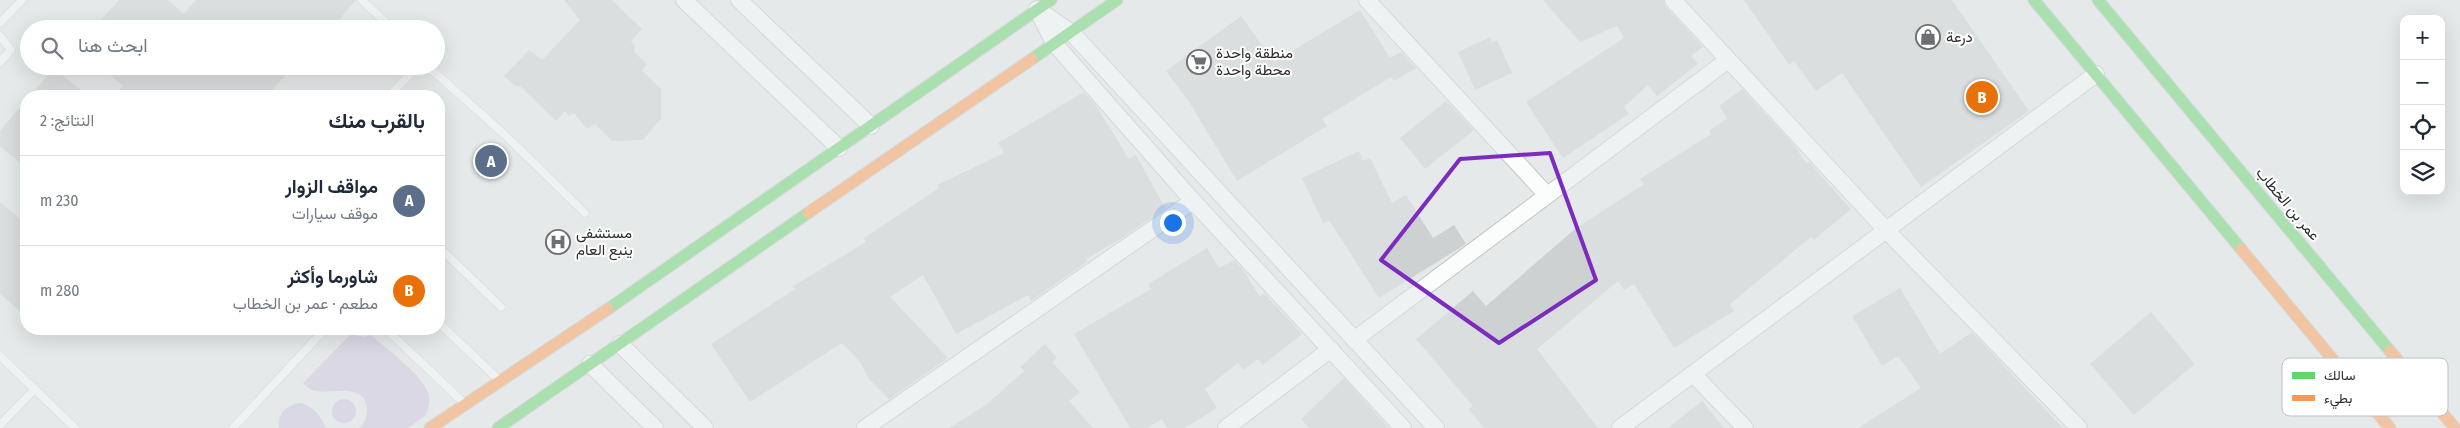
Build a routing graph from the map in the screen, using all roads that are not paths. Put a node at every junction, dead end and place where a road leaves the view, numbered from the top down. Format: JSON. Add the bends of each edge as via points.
{"nodes":[{"id":1,"x":22,"y":0,"type":"edge"},
{"id":2,"x":362,"y":0,"type":"edge"},
{"id":3,"x":684,"y":0,"type":"edge"},
{"id":4,"x":739,"y":0,"type":"edge"},
{"id":5,"x":1118,"y":0,"type":"edge"},
{"id":6,"x":1367,"y":0,"type":"edge"},
{"id":7,"x":1673,"y":0,"type":"edge"},
{"id":8,"x":2034,"y":0,"type":"edge"},
{"id":9,"x":2098,"y":0,"type":"edge"},
{"id":10,"x":1044,"y":4,"type":"edge"},
{"id":11,"x":383,"y":20,"type":"edge"},
{"id":12,"x":0,"y":23,"type":"edge"},
{"id":13,"x":1072,"y":33,"type":"junction"},
{"id":14,"x":0,"y":36,"type":"edge"},
{"id":15,"x":1054,"y":43,"type":"junction"},
{"id":16,"x":1728,"y":60,"type":"junction"},
{"id":17,"x":0,"y":62,"type":"edge"},
{"id":18,"x":2096,"y":74,"type":"junction"},
{"id":19,"x":410,"y":75,"type":"edge"},
{"id":20,"x":438,"y":75,"type":"edge"},
{"id":21,"x":395,"y":90,"type":"edge"},
{"id":22,"x":871,"y":126,"type":"junction"},
{"id":23,"x":839,"y":148,"type":"junction"},
{"id":24,"x":1547,"y":194,"type":"junction"},
{"id":25,"x":1193,"y":201,"type":"junction"},
{"id":26,"x":585,"y":213,"type":"dead end"},
{"id":27,"x":1886,"y":230,"type":"junction"},
{"id":28,"x":445,"y":254,"type":"edge"},
{"id":29,"x":501,"y":307,"type":"dead end"},
{"id":30,"x":445,"y":329,"type":"edge"},
{"id":31,"x":320,"y":335,"type":"edge"},
{"id":32,"x":392,"y":335,"type":"edge"},
{"id":33,"x":1354,"y":340,"type":"junction"},
{"id":34,"x":620,"y":344,"type":"junction"},
{"id":35,"x":1331,"y":349,"type":"junction"},
{"id":36,"x":0,"y":356,"type":"edge"},
{"id":37,"x":2332,"y":358,"type":"edge"},
{"id":38,"x":2397,"y":358,"type":"edge"},
{"id":39,"x":590,"y":364,"type":"junction"},
{"id":40,"x":1693,"y":374,"type":"junction"},
{"id":41,"x":501,"y":381,"type":"junction"},
{"id":42,"x":34,"y":390,"type":"junction"},
{"id":43,"x":466,"y":404,"type":"junction"},
{"id":44,"x":2380,"y":416,"type":"edge"},
{"id":45,"x":2445,"y":416,"type":"edge"},
{"id":46,"x":0,"y":425,"type":"edge"},
{"id":47,"x":74,"y":428,"type":"edge"},
{"id":48,"x":233,"y":428,"type":"edge"},
{"id":49,"x":430,"y":428,"type":"edge"},
{"id":50,"x":498,"y":428,"type":"edge"},
{"id":51,"x":655,"y":428,"type":"edge"},
{"id":52,"x":705,"y":428,"type":"edge"},
{"id":53,"x":865,"y":428,"type":"edge"},
{"id":54,"x":1226,"y":428,"type":"edge"},
{"id":55,"x":1403,"y":428,"type":"edge"},
{"id":56,"x":1436,"y":428,"type":"edge"},
{"id":57,"x":1620,"y":428,"type":"edge"},
{"id":58,"x":1745,"y":428,"type":"edge"},
{"id":59,"x":2079,"y":428,"type":"edge"},
{"id":60,"x":2390,"y":428,"type":"edge"},
{"id":61,"x":2455,"y":428,"type":"edge"}],
"edges":[{"from":1,"to":12,"type":"lane"},
{"from":2,"to":11,"type":"lane"},
{"from":3,"to":23,"type":"street"},
{"from":4,"to":22,"type":"street"},
{"from":5,"to":13,"type":"main road"},
{"from":6,"to":24,"type":"street"},
{"from":7,"to":16,"type":"street"},
{"from":8,"to":18,"type":"main road"},
{"from":9,"to":38,"type":"main road","name":"عمر بن الخطاب"},
{"from":10,"to":13,"type":"street"},
{"from":10,"to":15,"type":"street"},
{"from":10,"to":22,"type":"main road"},
{"from":13,"to":15,"type":"main road"},
{"from":13,"to":33,"type":"street"},
{"from":14,"to":17,"type":"lane","via":[[11,50]]},
{"from":15,"to":25,"type":"street"},
{"from":15,"to":34,"type":"main road"},
{"from":16,"to":24,"type":"street"},
{"from":16,"to":27,"type":"street"},
{"from":18,"to":27,"type":"street"},
{"from":18,"to":37,"type":"main road"},
{"from":19,"to":21,"type":"lane"},
{"from":20,"to":26,"type":"lane"},
{"from":22,"to":23,"type":"main road"},
{"from":23,"to":41,"type":"main road"},
{"from":24,"to":33,"type":"street"},
{"from":25,"to":35,"type":"street"},
{"from":25,"to":53,"type":"street"},
{"from":27,"to":40,"type":"street"},
{"from":27,"to":59,"type":"street"},
{"from":28,"to":29,"type":"lane"},
{"from":30,"to":41,"type":"lane"},
{"from":31,"to":48,"type":"lane"},
{"from":32,"to":43,"type":"lane"},
{"from":33,"to":56,"type":"street"},
{"from":34,"to":39,"type":"main road"},
{"from":34,"to":52,"type":"street"},
{"from":35,"to":54,"type":"street"},
{"from":35,"to":55,"type":"street"},
{"from":36,"to":42,"type":"lane"},
{"from":39,"to":50,"type":"main road"},
{"from":39,"to":51,"type":"street"},
{"from":40,"to":57,"type":"street"},
{"from":40,"to":58,"type":"street"},
{"from":41,"to":43,"type":"main road"},
{"from":42,"to":46,"type":"lane"},
{"from":42,"to":47,"type":"lane"},
{"from":43,"to":49,"type":"main road"},
{"from":44,"to":60,"type":"main road"},
{"from":45,"to":61,"type":"main road","name":"عمر بن الخطاب"}]}
